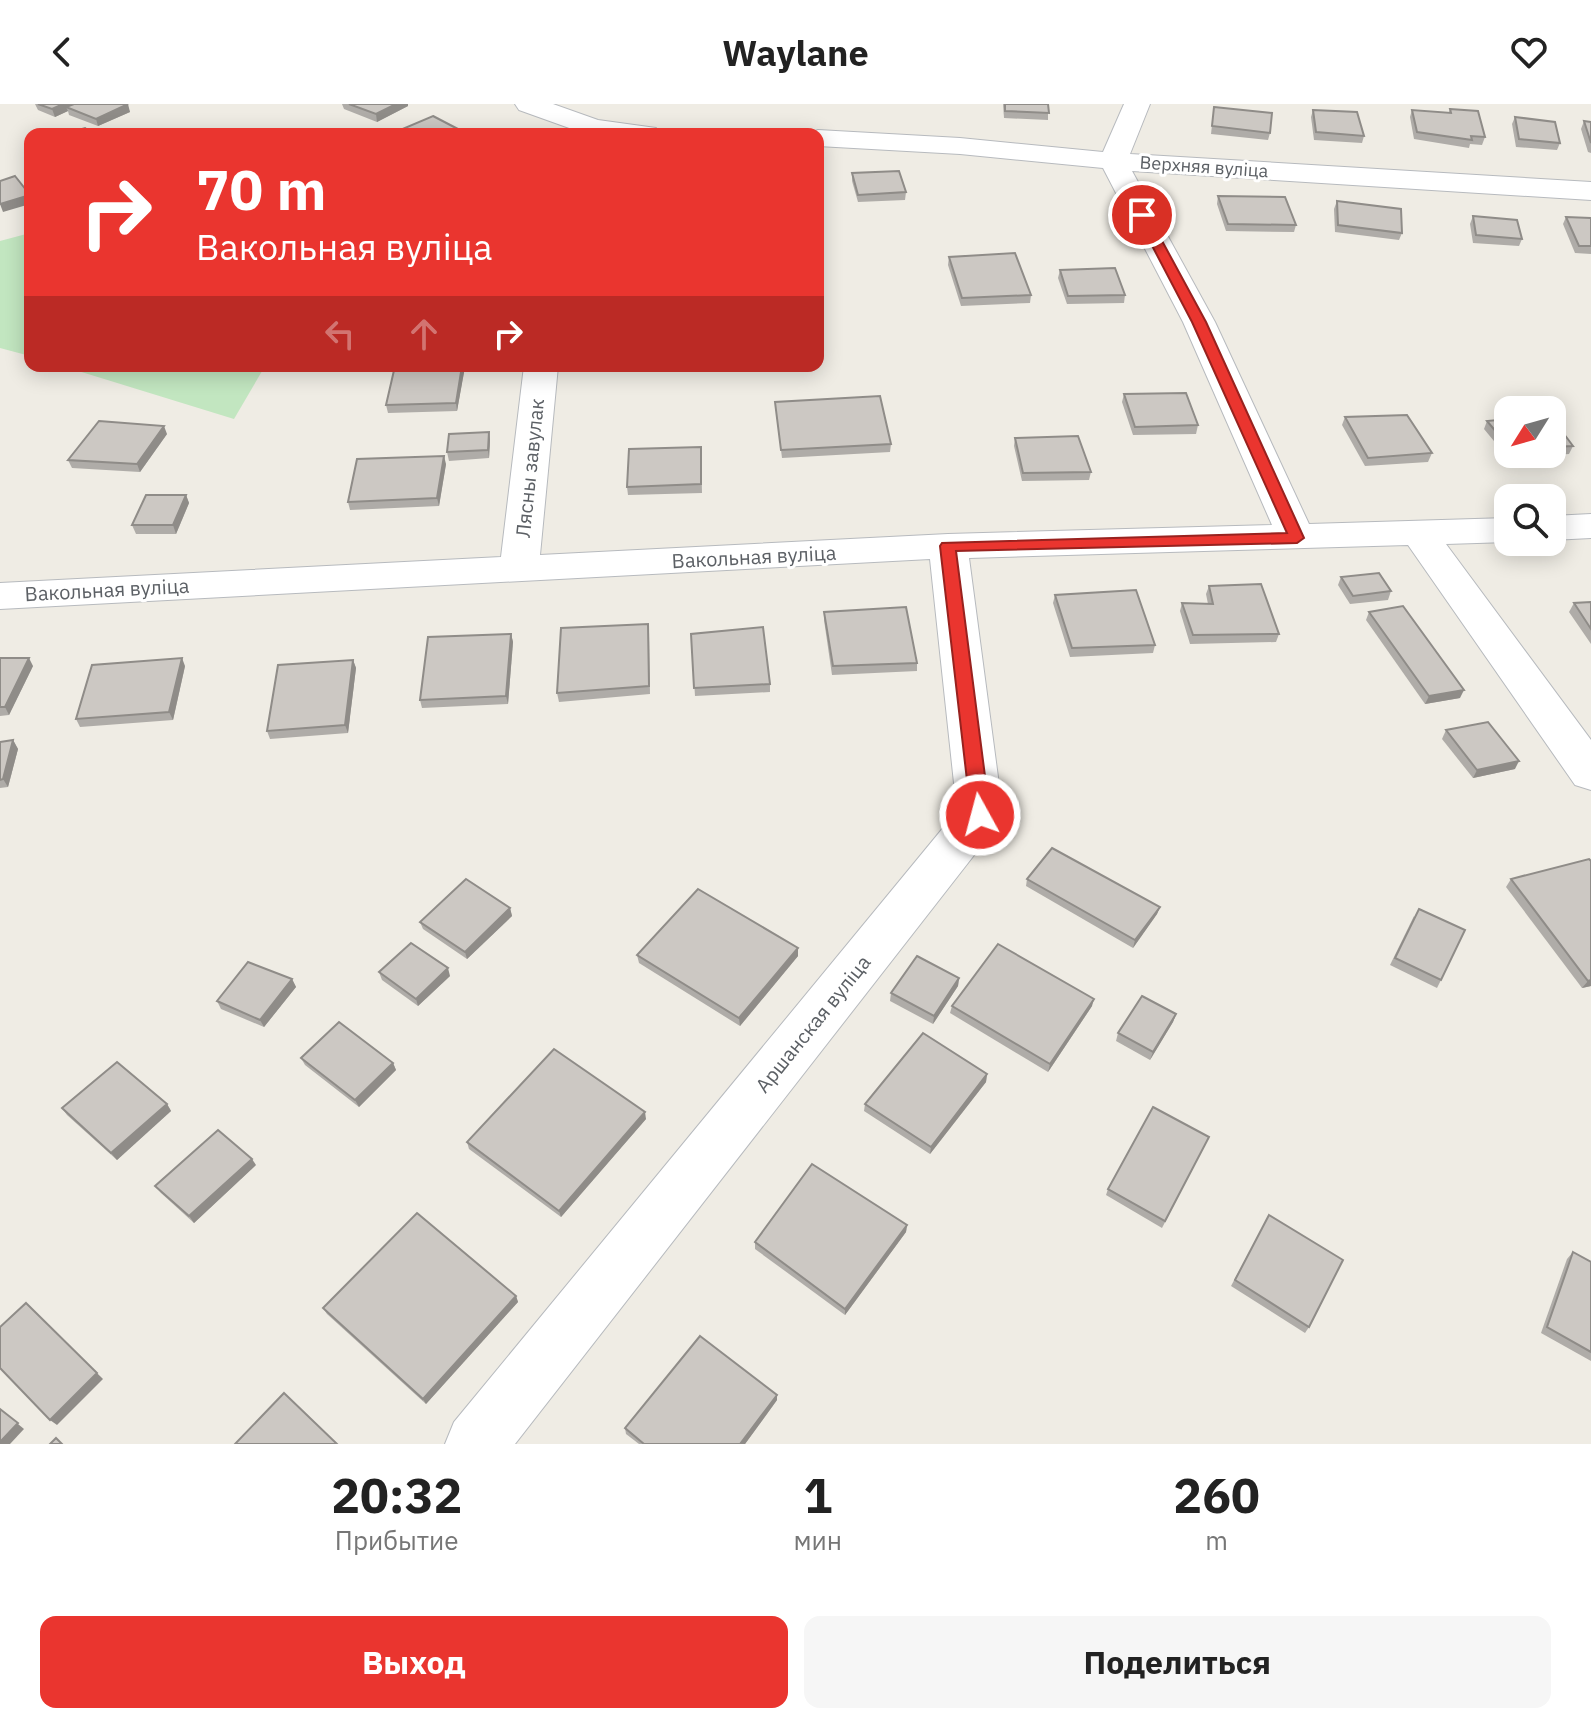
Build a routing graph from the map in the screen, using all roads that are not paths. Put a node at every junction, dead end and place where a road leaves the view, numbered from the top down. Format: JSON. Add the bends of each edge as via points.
{"nodes":[{"id":1,"x":528,"y":104,"type":"edge"},
{"id":2,"x":1137,"y":104,"type":"edge"},
{"id":3,"x":585,"y":128,"type":"edge"},
{"id":4,"x":824,"y":138,"type":"edge"},
{"id":5,"x":1113,"y":161,"type":"junction"},
{"id":6,"x":1591,"y":191,"type":"edge"},
{"id":7,"x":540,"y":372,"type":"edge"},
{"id":8,"x":1591,"y":526,"type":"edge"},
{"id":9,"x":1566,"y":527,"type":"edge"},
{"id":10,"x":1494,"y":531,"type":"edge"},
{"id":11,"x":1420,"y":535,"type":"junction"},
{"id":12,"x":1297,"y":538,"type":"junction"},
{"id":13,"x":948,"y":546,"type":"junction"},
{"id":14,"x":519,"y":570,"type":"junction"},
{"id":15,"x":0,"y":596,"type":"edge"},
{"id":16,"x":1591,"y":773,"type":"edge"},
{"id":17,"x":476,"y":1444,"type":"edge"}],
"edges":[{"from":1,"to":3,"type":"street"},
{"from":2,"to":5,"type":"street"},
{"from":4,"to":5,"type":"street","name":"Верхняя вуліца"},
{"from":5,"to":6,"type":"street","name":"Верхняя вуліца"},
{"from":5,"to":12,"type":"street","via":[[1199,322]]},
{"from":7,"to":14,"type":"street","name":"Лясны завулак"},
{"from":8,"to":9,"type":"street"},
{"from":10,"to":11,"type":"street","name":"Вакольная вуліца"},
{"from":11,"to":12,"type":"street","name":"Вакольная вуліца"},
{"from":11,"to":16,"type":"street"},
{"from":12,"to":13,"type":"street","name":"Вакольная вуліца"},
{"from":13,"to":14,"type":"street","name":"Вакольная вуліца"},
{"from":13,"to":17,"type":"street","name":"Аршанская вуліца","via":[[980,815]]},
{"from":14,"to":15,"type":"street","name":"Вакольная вуліца"}]}
